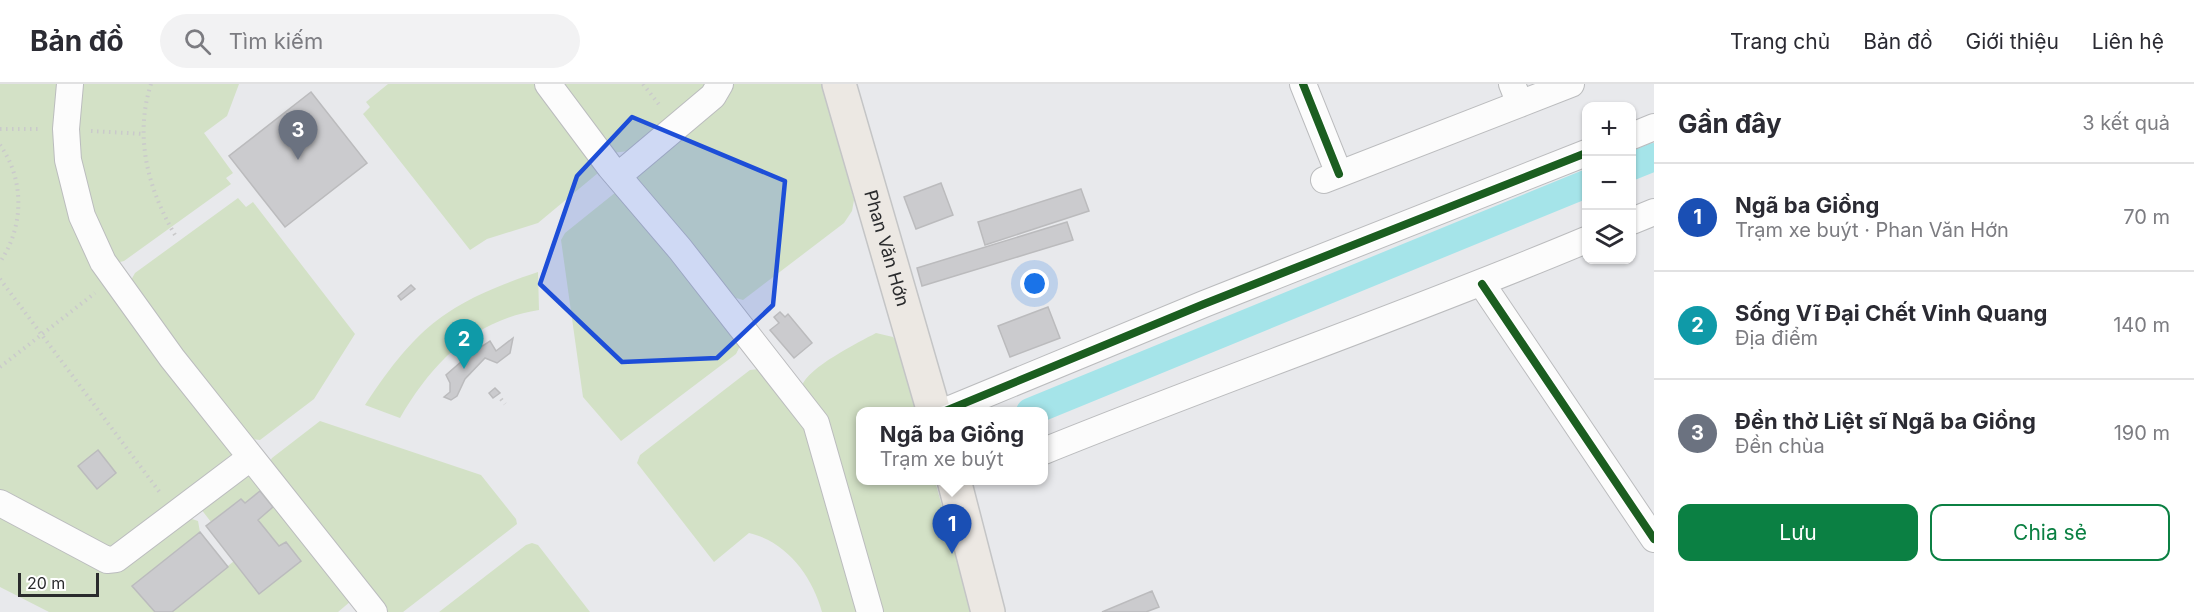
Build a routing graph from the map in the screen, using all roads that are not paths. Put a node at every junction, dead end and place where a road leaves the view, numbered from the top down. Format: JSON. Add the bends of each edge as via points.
{"nodes":[{"id":1,"x":70,"y":84,"type":"edge"},
{"id":2,"x":548,"y":84,"type":"edge"},
{"id":3,"x":720,"y":84,"type":"edge"},
{"id":4,"x":1303,"y":84,"type":"edge"},
{"id":5,"x":1571,"y":84,"type":"edge"},
{"id":6,"x":842,"y":85,"type":"edge"},
{"id":7,"x":1516,"y":94,"type":"edge"},
{"id":8,"x":1654,"y":127,"type":"edge"},
{"id":9,"x":1636,"y":134,"type":"edge"},
{"id":10,"x":1582,"y":155,"type":"edge"},
{"id":11,"x":618,"y":176,"type":"junction"},
{"id":12,"x":1654,"y":212,"type":"edge"},
{"id":13,"x":1636,"y":219,"type":"edge"},
{"id":14,"x":1582,"y":242,"type":"edge"},
{"id":15,"x":1482,"y":284,"type":"junction"},
{"id":16,"x":933,"y":407,"type":"edge"},
{"id":17,"x":953,"y":407,"type":"edge"},
{"id":18,"x":1048,"y":449,"type":"edge"},
{"id":19,"x":250,"y":458,"type":"junction"},
{"id":20,"x":961,"y":485,"type":"edge"},
{"id":21,"x":0,"y":503,"type":"edge"},
{"id":22,"x":1654,"y":539,"type":"edge"},
{"id":23,"x":374,"y":612,"type":"edge"},
{"id":24,"x":870,"y":612,"type":"edge"},
{"id":25,"x":988,"y":612,"type":"edge"}],
"edges":[{"from":1,"to":19,"type":"street","via":[[66,142],[74,188],[103,262]]},
{"from":2,"to":11,"type":"street"},
{"from":3,"to":11,"type":"street","via":[[713,96]]},
{"from":4,"to":7,"type":"street","via":[[1331,177]]},
{"from":5,"to":7,"type":"street"},
{"from":6,"to":16,"type":"main road","name":"Phan Văn Hớn"},
{"from":8,"to":9,"type":"street"},
{"from":10,"to":17,"type":"street"},
{"from":11,"to":24,"type":"street","via":[[816,423]]},
{"from":12,"to":13,"type":"street"},
{"from":14,"to":15,"type":"street"},
{"from":15,"to":18,"type":"street"},
{"from":15,"to":22,"type":"street"},
{"from":19,"to":21,"type":"street","via":[[116,559],[107,560]]},
{"from":19,"to":23,"type":"street"},
{"from":20,"to":25,"type":"main road"}]}
